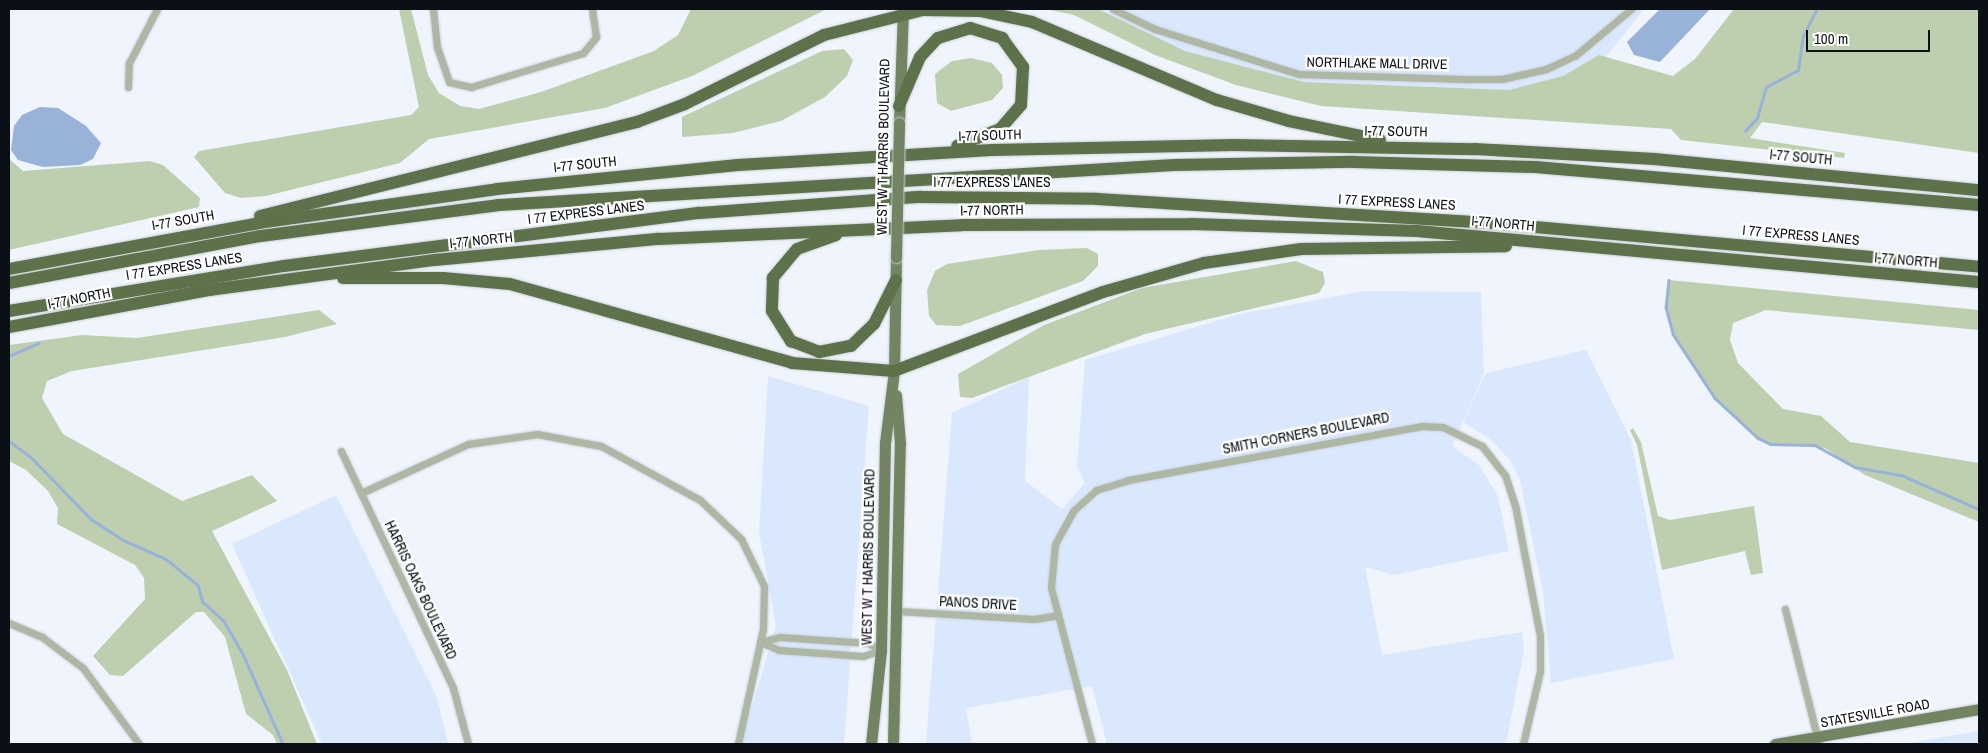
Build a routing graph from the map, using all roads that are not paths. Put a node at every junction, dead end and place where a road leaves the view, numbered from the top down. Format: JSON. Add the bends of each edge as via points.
{"nodes":[{"id":1,"x":157,"y":9,"type":"edge"},
{"id":2,"x":433,"y":9,"type":"edge"},
{"id":3,"x":592,"y":9,"type":"edge"},
{"id":4,"x":1113,"y":9,"type":"edge"},
{"id":5,"x":1631,"y":9,"type":"edge"},
{"id":6,"x":901,"y":10,"type":"edge"},
{"id":7,"x":128,"y":87,"type":"dead end"},
{"id":8,"x":899,"y":106,"type":"junction"},
{"id":9,"x":1415,"y":146,"type":"junction"},
{"id":10,"x":933,"y":152,"type":"junction"},
{"id":11,"x":1979,"y":190,"type":"edge"},
{"id":12,"x":1979,"y":205,"type":"edge"},
{"id":13,"x":860,"y":228,"type":"junction"},
{"id":14,"x":201,"y":232,"type":"junction"},
{"id":15,"x":1579,"y":245,"type":"junction"},
{"id":16,"x":1979,"y":267,"type":"edge"},
{"id":17,"x":9,"y":269,"type":"edge"},
{"id":18,"x":286,"y":278,"type":"junction"},
{"id":19,"x":896,"y":280,"type":"junction"},
{"id":20,"x":1979,"y":282,"type":"edge"},
{"id":21,"x":9,"y":283,"type":"edge"},
{"id":22,"x":9,"y":311,"type":"edge"},
{"id":23,"x":9,"y":327,"type":"edge"},
{"id":24,"x":894,"y":371,"type":"junction"},
{"id":25,"x":341,"y":451,"type":"dead end"},
{"id":26,"x":361,"y":493,"type":"junction"},
{"id":27,"x":1785,"y":609,"type":"dead end"},
{"id":28,"x":897,"y":611,"type":"junction"},
{"id":29,"x":1058,"y":614,"type":"junction"},
{"id":30,"x":9,"y":623,"type":"edge"},
{"id":31,"x":760,"y":642,"type":"junction"},
{"id":32,"x":881,"y":650,"type":"junction"},
{"id":33,"x":1979,"y":709,"type":"edge"},
{"id":34,"x":1818,"y":741,"type":"edge"},
{"id":35,"x":139,"y":744,"type":"edge"},
{"id":36,"x":468,"y":744,"type":"edge"},
{"id":37,"x":738,"y":744,"type":"edge"},
{"id":38,"x":872,"y":744,"type":"edge"},
{"id":39,"x":893,"y":744,"type":"edge"},
{"id":40,"x":1092,"y":744,"type":"edge"},
{"id":41,"x":1524,"y":744,"type":"edge"},
{"id":42,"x":1775,"y":744,"type":"edge"}],
"edges":[{"from":1,"to":7,"type":"street","via":[[129,63]]},
{"from":2,"to":3,"type":"street","via":[[437,47],[449,82],[471,87],[583,53],[596,37]]},
{"from":4,"to":5,"type":"street","name":"NORTHLAKE MALL DRIVE","via":[[1155,29],[1299,74],[1472,79],[1502,78],[1546,69],[1576,55]]},
{"from":6,"to":8,"type":"main road","name":"WEST W T HARRIS BOULEVARD"},
{"from":6,"to":9,"type":"highway","via":[[963,10],[1014,17],[1238,107],[1317,128]]},
{"from":6,"to":14,"type":"highway","via":[[806,42],[685,104],[637,122],[325,197]]},
{"from":8,"to":10,"type":"highway","via":[[920,57],[945,33],[970,28],[987,30],[1017,54],[1025,90],[1013,118],[984,138]]},
{"from":8,"to":19,"type":"main road","name":"WEST W T HARRIS BOULEVARD","bridge":true},
{"from":9,"to":10,"type":"highway","name":"I-77 SOUTH","via":[[1130,146]]},
{"from":9,"to":11,"type":"highway","name":"I-77 SOUTH","via":[[1664,160]]},
{"from":10,"to":14,"type":"highway","name":"I-77 SOUTH","via":[[558,182]]},
{"from":12,"to":21,"type":"highway","name":"I 77 EXPRESS LANES","via":[[1535,167],[1363,162],[1183,165],[499,205],[261,236]]},
{"from":13,"to":15,"type":"highway","name":"I-77 NORTH","via":[[1267,226]]},
{"from":13,"to":18,"type":"highway","name":"I-77 NORTH","via":[[584,245]]},
{"from":13,"to":19,"type":"highway","via":[[805,245],[780,265],[770,298],[781,330],[812,351],[835,352],[851,346],[874,324]]},
{"from":14,"to":17,"type":"highway","name":"I-77 SOUTH"},
{"from":15,"to":20,"type":"highway","name":"I-77 NORTH"},
{"from":15,"to":24,"type":"highway","via":[[1329,248],[1231,258],[1130,282]]},
{"from":16,"to":22,"type":"highway","name":"I 77 EXPRESS LANES","via":[[1490,223],[1097,200],[920,197],[700,213],[294,264]]},
{"from":18,"to":23,"type":"highway","name":"I-77 NORTH"},
{"from":18,"to":24,"type":"highway","via":[[420,277],[510,284],[792,363]]},
{"from":19,"to":24,"type":"main road","name":"WEST W T HARRIS BOULEVARD"},
{"from":24,"to":28,"type":"main road","name":"WEST W T HARRIS BOULEVARD","via":[[900,444]]},
{"from":24,"to":32,"type":"main road","name":"WEST W T HARRIS BOULEVARD","via":[[885,443]]},
{"from":25,"to":26,"type":"street","name":"HARRIS OAKS BOULEVARD"},
{"from":26,"to":31,"type":"street","via":[[491,438],[537,434],[601,446],[700,500],[741,540],[764,586]]},
{"from":26,"to":36,"type":"street","name":"HARRIS OAKS BOULEVARD","via":[[453,688]]},
{"from":27,"to":34,"type":"street"},
{"from":28,"to":29,"type":"street","name":"PANOS DRIVE","via":[[1034,619]]},
{"from":28,"to":39,"type":"main road","name":"WEST W T HARRIS BOULEVARD"},
{"from":29,"to":40,"type":"street","name":"SMITH CORNERS BOULEVARD"},
{"from":29,"to":41,"type":"street","name":"SMITH CORNERS BOULEVARD","via":[[1051,588],[1055,544],[1073,511],[1096,490],[1128,480],[1375,432],[1443,427],[1468,437],[1491,456],[1505,475],[1515,505],[1540,636],[1540,671]]},
{"from":30,"to":35,"type":"street","via":[[55,645],[83,668]]},
{"from":31,"to":32,"type":"street","via":[[779,650],[854,655]]},
{"from":31,"to":32,"type":"street","via":[[780,637],[868,643]]},
{"from":31,"to":37,"type":"street"},
{"from":32,"to":38,"type":"main road","name":"WEST W T HARRIS BOULEVARD"},
{"from":33,"to":34,"type":"main road","name":"STATESVILLE ROAD"},
{"from":34,"to":42,"type":"main road","name":"STATESVILLE ROAD"}]}
